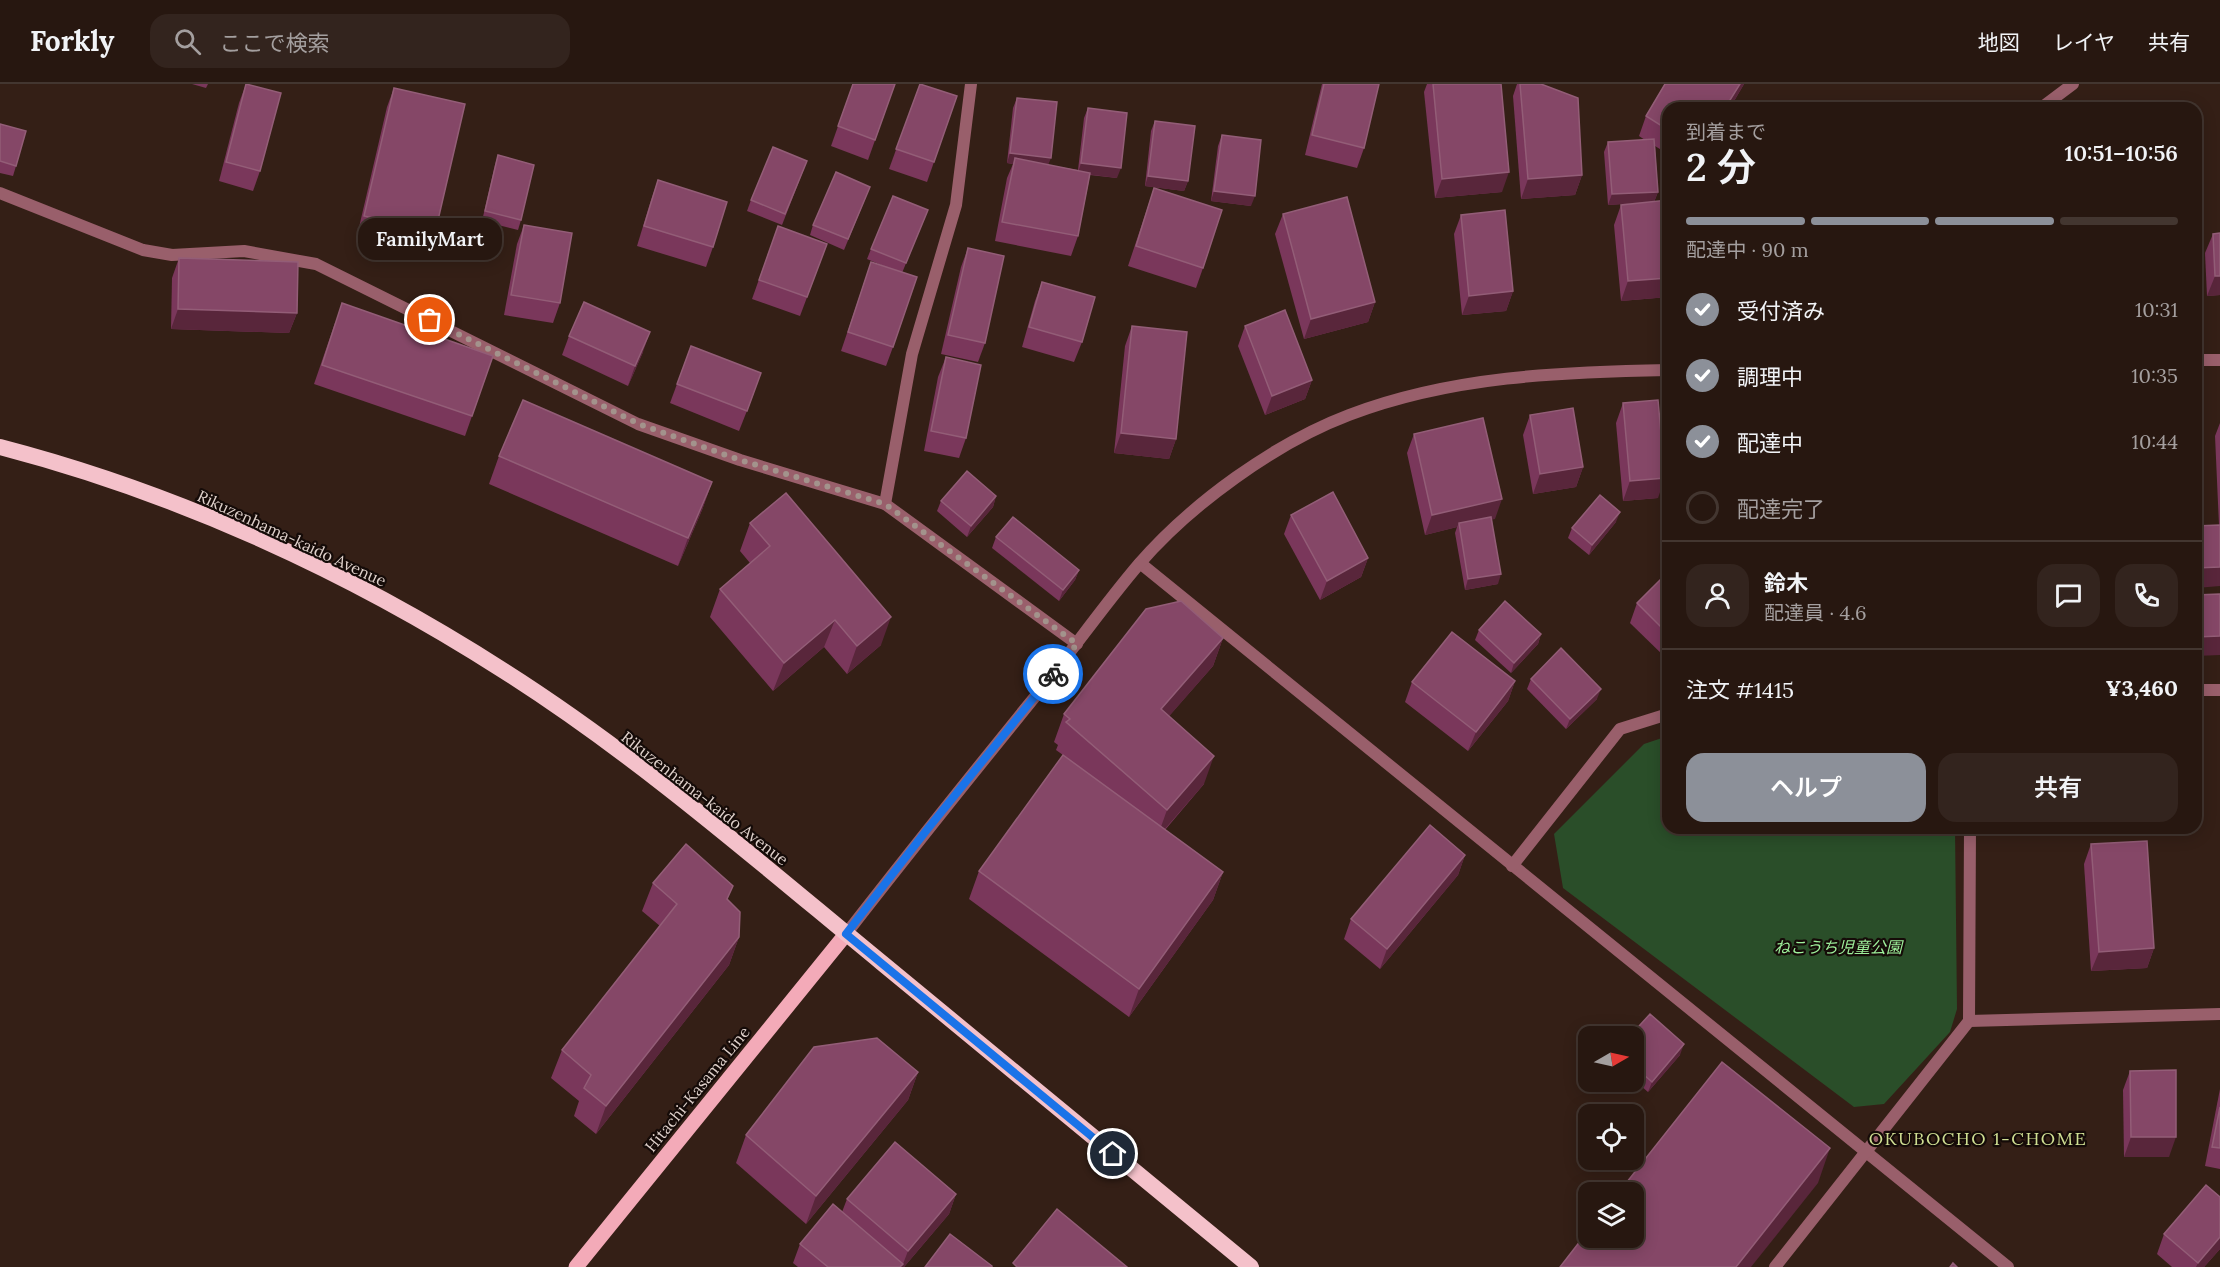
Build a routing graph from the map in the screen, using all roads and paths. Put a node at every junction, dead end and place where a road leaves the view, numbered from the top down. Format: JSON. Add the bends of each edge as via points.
{"nodes":[{"id":1,"x":971,"y":84,"type":"edge"},
{"id":2,"x":2073,"y":84,"type":"edge"},
{"id":3,"x":2049,"y":102,"type":"edge"},
{"id":4,"x":0,"y":193,"type":"edge"},
{"id":5,"x":2202,"y":360,"type":"edge"},
{"id":6,"x":2220,"y":360,"type":"edge"},
{"id":7,"x":1662,"y":370,"type":"edge"},
{"id":8,"x":0,"y":447,"type":"edge"},
{"id":9,"x":885,"y":504,"type":"junction"},
{"id":10,"x":1140,"y":563,"type":"junction"},
{"id":11,"x":1077,"y":644,"type":"junction"},
{"id":12,"x":2202,"y":690,"type":"edge"},
{"id":13,"x":2220,"y":690,"type":"edge"},
{"id":14,"x":1662,"y":716,"type":"edge"},
{"id":15,"x":1970,"y":834,"type":"edge"},
{"id":16,"x":1512,"y":866,"type":"junction"},
{"id":17,"x":846,"y":934,"type":"junction"},
{"id":18,"x":2220,"y":1014,"type":"edge"},
{"id":19,"x":1969,"y":1021,"type":"junction"},
{"id":20,"x":1867,"y":1154,"type":"junction"},
{"id":21,"x":576,"y":1267,"type":"edge"},
{"id":22,"x":1251,"y":1267,"type":"edge"},
{"id":23,"x":1775,"y":1267,"type":"edge"},
{"id":24,"x":2008,"y":1267,"type":"edge"}],
"edges":[{"from":1,"to":9,"type":"street","via":[[956,205],[912,354]]},
{"from":2,"to":3,"type":"street"},
{"from":4,"to":9,"type":"street","via":[[143,250],[172,255],[244,251],[316,264],[639,424]]},
{"from":5,"to":6,"type":"street"},
{"from":7,"to":10,"type":"street","via":[[1492,380],[1421,393],[1348,415],[1281,448],[1213,494]]},
{"from":8,"to":17,"type":"highway","name":"Rikuzenhama-kaido Avenue","via":[[49,460],[204,515],[352,583],[505,671],[652,775]]},
{"from":9,"to":11,"type":"street"},
{"from":10,"to":11,"type":"street"},
{"from":10,"to":16,"type":"street"},
{"from":11,"to":17,"type":"street"},
{"from":12,"to":13,"type":"street"},
{"from":14,"to":16,"type":"street","via":[[1620,729]]},
{"from":15,"to":19,"type":"street"},
{"from":16,"to":20,"type":"street"},
{"from":17,"to":21,"type":"main road","name":"Hitachi-Kasama Line"},
{"from":17,"to":22,"type":"highway","name":"Rikuzenhama-kaido Avenue"},
{"from":18,"to":19,"type":"street"},
{"from":19,"to":20,"type":"street"},
{"from":20,"to":23,"type":"street"},
{"from":20,"to":24,"type":"street"}]}
